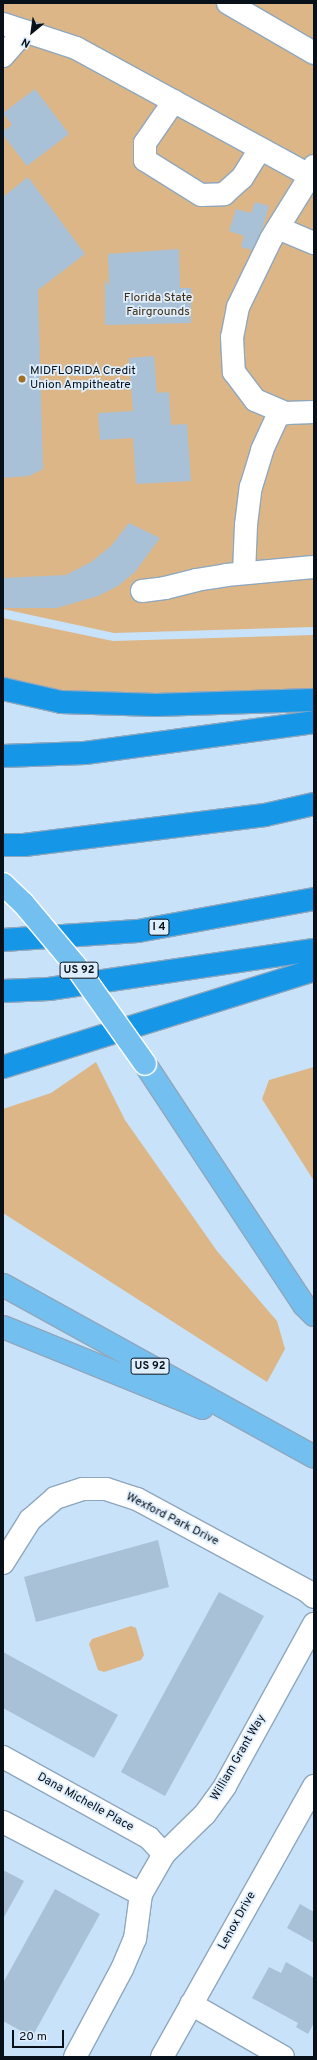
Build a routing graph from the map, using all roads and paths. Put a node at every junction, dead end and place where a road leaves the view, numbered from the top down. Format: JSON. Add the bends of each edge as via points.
{"nodes":[{"id":1,"x":228,"y":3,"type":"edge"},
{"id":2,"x":3,"y":24,"type":"edge"},
{"id":3,"x":25,"y":31,"type":"junction"},
{"id":4,"x":314,"y":53,"type":"edge"},
{"id":5,"x":3,"y":56,"type":"edge"},
{"id":6,"x":174,"y":101,"type":"junction"},
{"id":7,"x":260,"y":149,"type":"junction"},
{"id":8,"x":313,"y":173,"type":"edge"},
{"id":9,"x":278,"y":228,"type":"junction"},
{"id":10,"x":314,"y":243,"type":"edge"},
{"id":11,"x":280,"y":411,"type":"junction"},
{"id":12,"x":314,"y":412,"type":"edge"},
{"id":13,"x":314,"y":567,"type":"edge"},
{"id":14,"x":244,"y":573,"type":"junction"},
{"id":15,"x":142,"y":591,"type":"dead end"},
{"id":16,"x":3,"y":689,"type":"edge"},
{"id":17,"x":314,"y":700,"type":"edge"},
{"id":18,"x":314,"y":722,"type":"edge"},
{"id":19,"x":3,"y":756,"type":"edge"},
{"id":20,"x":314,"y":804,"type":"edge"},
{"id":21,"x":3,"y":845,"type":"edge"},
{"id":22,"x":3,"y":884,"type":"edge"},
{"id":23,"x":314,"y":899,"type":"edge"},
{"id":24,"x":3,"y":940,"type":"edge"},
{"id":25,"x":314,"y":950,"type":"edge"},
{"id":26,"x":314,"y":970,"type":"edge"},
{"id":27,"x":3,"y":991,"type":"edge"},
{"id":28,"x":3,"y":1066,"type":"edge"},
{"id":29,"x":3,"y":1285,"type":"edge"},
{"id":30,"x":314,"y":1316,"type":"edge"},
{"id":31,"x":3,"y":1328,"type":"edge"},
{"id":32,"x":305,"y":1452,"type":"edge"},
{"id":33,"x":3,"y":1563,"type":"edge"},
{"id":34,"x":314,"y":1598,"type":"edge"},
{"id":35,"x":314,"y":1624,"type":"edge"},
{"id":36,"x":3,"y":1757,"type":"edge"},
{"id":37,"x":314,"y":1786,"type":"edge"},
{"id":38,"x":3,"y":1822,"type":"edge"},
{"id":39,"x":164,"y":1854,"type":"junction"},
{"id":40,"x":141,"y":1894,"type":"junction"},
{"id":41,"x":191,"y":2004,"type":"junction"},
{"id":42,"x":75,"y":2057,"type":"edge"},
{"id":43,"x":162,"y":2057,"type":"edge"},
{"id":44,"x":284,"y":2057,"type":"edge"}],
"edges":[{"from":1,"to":4,"type":"street"},
{"from":2,"to":3,"type":"street"},
{"from":3,"to":5,"type":"street"},
{"from":3,"to":6,"type":"street","via":[[76,48]]},
{"from":6,"to":7,"type":"street"},
{"from":6,"to":7,"type":"street","via":[[145,143],[145,160],[201,195],[224,194],[242,178]]},
{"from":7,"to":8,"type":"street"},
{"from":8,"to":9,"type":"street"},
{"from":9,"to":10,"type":"street"},
{"from":9,"to":11,"type":"street","via":[[238,307],[232,337],[234,372],[255,400]]},
{"from":11,"to":12,"type":"street"},
{"from":11,"to":14,"type":"street","via":[[262,450],[251,487]]},
{"from":13,"to":14,"type":"street"},
{"from":14,"to":15,"type":"street"},
{"from":16,"to":17,"type":"highway","via":[[61,702],[116,704]]},
{"from":18,"to":19,"type":"highway","via":[[85,752]]},
{"from":20,"to":21,"type":"highway","via":[[264,815],[24,845]]},
{"from":22,"to":30,"type":"main road","number":"US 92","bridge":true,"via":[[23,903],[75,965],[145,1064]]},
{"from":23,"to":24,"type":"highway","number":"I 4","via":[[138,931]]},
{"from":25,"to":27,"type":"highway","via":[[49,988]]},
{"from":26,"to":28,"type":"highway"},
{"from":29,"to":32,"type":"main road","number":"US 92"},
{"from":31,"to":32,"type":"main road"},
{"from":33,"to":34,"type":"street","name":"Wexford Park Drive","via":[[30,1520],[54,1498],[83,1489],[106,1489],[137,1499],[307,1591]]},
{"from":35,"to":39,"type":"street","name":"William Grant Way","via":[[225,1786],[205,1814]]},
{"from":36,"to":39,"type":"street","name":"Dana Michelle Place","via":[[149,1838]]},
{"from":37,"to":41,"type":"street","name":"Lenox Drive"},
{"from":38,"to":40,"type":"street"},
{"from":39,"to":40,"type":"street","name":"William Grant Way"},
{"from":40,"to":42,"type":"street","name":"William Grant Way","via":[[135,1939],[122,1969]]},
{"from":41,"to":43,"type":"street","name":"Lenox Drive"},
{"from":41,"to":44,"type":"street"}]}
